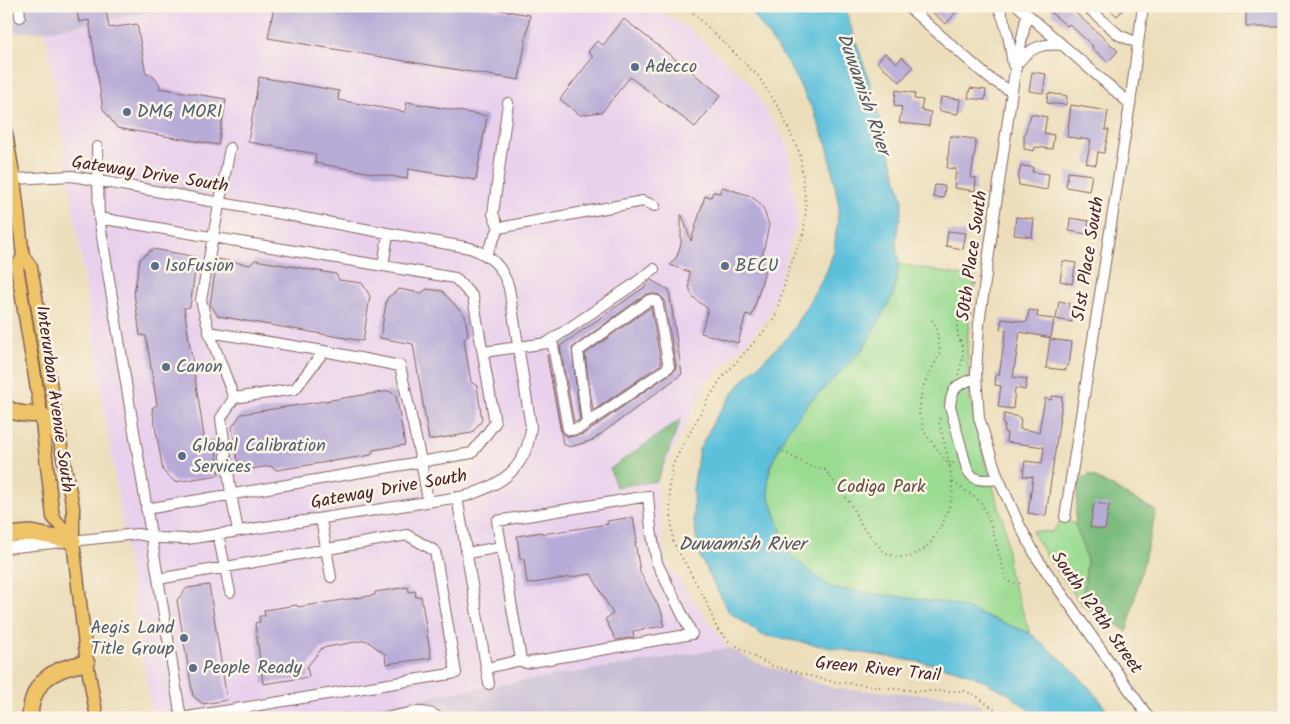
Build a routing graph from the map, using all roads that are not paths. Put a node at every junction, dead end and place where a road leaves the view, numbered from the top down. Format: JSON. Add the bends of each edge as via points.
{"nodes":[{"id":1,"x":19,"y":6,"type":"edge"},
{"id":2,"x":907,"y":6,"type":"edge"},
{"id":3,"x":998,"y":6,"type":"edge"},
{"id":4,"x":1018,"y":6,"type":"edge"},
{"id":5,"x":1086,"y":6,"type":"edge"},
{"id":6,"x":1144,"y":6,"type":"edge"},
{"id":7,"x":1027,"y":14,"type":"junction"},
{"id":8,"x":20,"y":17,"type":"dead end"},
{"id":9,"x":1008,"y":33,"type":"junction"},
{"id":10,"x":1138,"y":43,"type":"junction"},
{"id":11,"x":1063,"y":45,"type":"junction"},
{"id":12,"x":1016,"y":65,"type":"junction"},
{"id":13,"x":1014,"y":77,"type":"junction"},
{"id":14,"x":1012,"y":92,"type":"junction"},
{"id":15,"x":508,"y":103,"type":"dead end"},
{"id":16,"x":1130,"y":104,"type":"junction"},
{"id":17,"x":6,"y":133,"type":"edge"},
{"id":18,"x":97,"y":147,"type":"dead end"},
{"id":19,"x":230,"y":148,"type":"dead end"},
{"id":20,"x":14,"y":179,"type":"junction"},
{"id":21,"x":98,"y":182,"type":"junction"},
{"id":22,"x":220,"y":203,"type":"junction"},
{"id":23,"x":655,"y":206,"type":"dead end"},
{"id":24,"x":99,"y":218,"type":"junction"},
{"id":25,"x":498,"y":228,"type":"junction"},
{"id":26,"x":388,"y":234,"type":"junction"},
{"id":27,"x":212,"y":237,"type":"junction"},
{"id":28,"x":486,"y":254,"type":"junction"},
{"id":29,"x":23,"y":256,"type":"junction"},
{"id":30,"x":383,"y":266,"type":"junction"},
{"id":31,"x":654,"y":269,"type":"dead end"},
{"id":32,"x":209,"y":332,"type":"junction"},
{"id":33,"x":552,"y":340,"type":"junction"},
{"id":34,"x":519,"y":347,"type":"junction"},
{"id":35,"x":324,"y":351,"type":"junction"},
{"id":36,"x":483,"y":352,"type":"junction"},
{"id":37,"x":976,"y":378,"type":"junction"},
{"id":38,"x":234,"y":398,"type":"junction"},
{"id":39,"x":6,"y":407,"type":"edge"},
{"id":40,"x":41,"y":414,"type":"junction"},
{"id":41,"x":588,"y":422,"type":"junction"},
{"id":42,"x":59,"y":438,"type":"junction"},
{"id":43,"x":421,"y":461,"type":"junction"},
{"id":44,"x":999,"y":479,"type":"junction"},
{"id":45,"x":231,"y":494,"type":"junction"},
{"id":46,"x":457,"y":497,"type":"junction"},
{"id":47,"x":428,"y":502,"type":"junction"},
{"id":48,"x":146,"y":508,"type":"junction"},
{"id":49,"x":1065,"y":516,"type":"dead end"},
{"id":50,"x":321,"y":519,"type":"junction"},
{"id":51,"x":1019,"y":524,"type":"joint"},
{"id":52,"x":238,"y":531,"type":"junction"},
{"id":53,"x":218,"y":534,"type":"junction"},
{"id":54,"x":6,"y":535,"type":"edge"},
{"id":55,"x":150,"y":536,"type":"junction"},
{"id":56,"x":73,"y":541,"type":"junction"},
{"id":57,"x":501,"y":547,"type":"junction"},
{"id":58,"x":6,"y":548,"type":"edge"},
{"id":59,"x":326,"y":549,"type":"junction"},
{"id":60,"x":467,"y":553,"type":"junction"},
{"id":61,"x":225,"y":567,"type":"junction"},
{"id":62,"x":331,"y":577,"type":"dead end"},
{"id":63,"x":158,"y":579,"type":"junction"},
{"id":64,"x":230,"y":592,"type":"dead end"},
{"id":65,"x":521,"y":660,"type":"junction"},
{"id":66,"x":87,"y":663,"type":"junction"},
{"id":67,"x":487,"y":668,"type":"junction"},
{"id":68,"x":489,"y":684,"type":"dead end"},
{"id":69,"x":30,"y":718,"type":"edge"},
{"id":70,"x":97,"y":718,"type":"edge"},
{"id":71,"x":180,"y":718,"type":"edge"},
{"id":72,"x":387,"y":718,"type":"edge"},
{"id":73,"x":439,"y":718,"type":"edge"},
{"id":74,"x":1149,"y":718,"type":"edge"}],
"edges":[{"from":1,"to":8,"type":"street"},
{"from":2,"to":14,"type":"street","via":[[989,78]]},
{"from":3,"to":9,"type":"street"},
{"from":4,"to":7,"type":"street"},
{"from":5,"to":10,"type":"street","via":[[1119,35]]},
{"from":6,"to":10,"type":"street","name":"51st Place South"},
{"from":7,"to":9,"type":"street"},
{"from":7,"to":11,"type":"street"},
{"from":7,"to":12,"type":"street","name":"50th Place South"},
{"from":9,"to":13,"type":"street"},
{"from":10,"to":16,"type":"street","name":"51st Place South"},
{"from":11,"to":12,"type":"street","via":[[1037,46]]},
{"from":11,"to":16,"type":"street"},
{"from":12,"to":13,"type":"street","name":"50th Place South"},
{"from":13,"to":14,"type":"street","name":"50th Place South"},
{"from":14,"to":37,"type":"street","name":"50th Place South","via":[[979,324]]},
{"from":15,"to":25,"type":"street","via":[[493,214]]},
{"from":16,"to":49,"type":"street","name":"51st Place South"},
{"from":17,"to":20,"type":"main road","name":"Interurban Avenue South"},
{"from":18,"to":21,"type":"street"},
{"from":19,"to":22,"type":"street"},
{"from":20,"to":21,"type":"street","name":"Gateway Drive South","via":[[72,176]]},
{"from":20,"to":29,"type":"main road","name":"Interurban Avenue South"},
{"from":21,"to":22,"type":"street","name":"Gateway Drive South"},
{"from":21,"to":24,"type":"street"},
{"from":22,"to":26,"type":"street","name":"Gateway Drive South"},
{"from":22,"to":27,"type":"street"},
{"from":23,"to":25,"type":"street","via":[[643,201]]},
{"from":24,"to":27,"type":"street"},
{"from":24,"to":48,"type":"street"},
{"from":25,"to":28,"type":"street"},
{"from":26,"to":28,"type":"street","name":"Gateway Drive South","via":[[470,248]]},
{"from":26,"to":30,"type":"street"},
{"from":27,"to":30,"type":"street"},
{"from":27,"to":32,"type":"street","via":[[201,300]]},
{"from":28,"to":34,"type":"street","name":"Gateway Drive South","via":[[504,273]]},
{"from":29,"to":40,"type":"main road","name":"Interurban Avenue South","via":[[17,267]]},
{"from":29,"to":42,"type":"main road","name":"Interurban Avenue South","via":[[31,267]]},
{"from":30,"to":36,"type":"street","via":[[455,278],[474,297]]},
{"from":31,"to":33,"type":"street"},
{"from":32,"to":35,"type":"street"},
{"from":32,"to":38,"type":"street"},
{"from":33,"to":34,"type":"street"},
{"from":33,"to":41,"type":"street","via":[[568,429],[580,428]]},
{"from":34,"to":36,"type":"street"},
{"from":34,"to":46,"type":"street","name":"Gateway Drive South","via":[[531,427],[526,449],[515,469],[505,478],[485,490]]},
{"from":35,"to":38,"type":"street","via":[[295,389]]},
{"from":35,"to":43,"type":"street","via":[[400,366]]},
{"from":36,"to":43,"type":"street","via":[[495,423],[472,453]]},
{"from":37,"to":44,"type":"street","name":"50th Place South","via":[[979,418]]},
{"from":37,"to":44,"type":"street","via":[[955,388],[950,406],[970,475],[977,480]]},
{"from":38,"to":45,"type":"street","via":[[222,418]]},
{"from":39,"to":40,"type":"highway","via":[[22,414]]},
{"from":40,"to":42,"type":"highway"},
{"from":40,"to":56,"type":"main road","name":"Interurban Avenue South","via":[[53,517]]},
{"from":41,"to":41,"type":"street","via":[[669,367],[657,301],[649,300],[578,351]]},
{"from":42,"to":56,"type":"main road","name":"Interurban Avenue South","via":[[73,507]]},
{"from":43,"to":45,"type":"street"},
{"from":43,"to":47,"type":"street"},
{"from":44,"to":51,"type":"street","name":"50th Place South"},
{"from":45,"to":48,"type":"street"},
{"from":45,"to":52,"type":"street"},
{"from":46,"to":47,"type":"street","name":"Gateway Drive South"},
{"from":46,"to":60,"type":"street"},
{"from":47,"to":50,"type":"street","name":"Gateway Drive South"},
{"from":48,"to":55,"type":"street"},
{"from":50,"to":52,"type":"street","name":"Gateway Drive South"},
{"from":50,"to":59,"type":"street"},
{"from":51,"to":74,"type":"street","name":"South 129th Street","via":[[1037,558]]},
{"from":52,"to":53,"type":"street","name":"Gateway Drive South"},
{"from":53,"to":55,"type":"street","name":"Gateway Drive South","via":[[187,539]]},
{"from":53,"to":61,"type":"street"},
{"from":54,"to":56,"type":"highway","via":[[31,533]]},
{"from":55,"to":56,"type":"street","name":"Gateway Drive South","via":[[137,534]]},
{"from":55,"to":63,"type":"street"},
{"from":56,"to":58,"type":"street","name":"Gateway Drive South"},
{"from":56,"to":66,"type":"main road","name":"Interurban Avenue South"},
{"from":57,"to":60,"type":"street"},
{"from":57,"to":65,"type":"street"},
{"from":57,"to":65,"type":"street","via":[[497,521],[648,496],[657,563],[692,634],[526,663]]},
{"from":59,"to":61,"type":"street"},
{"from":59,"to":62,"type":"street"},
{"from":59,"to":71,"type":"street","via":[[407,535],[435,551],[456,673]]},
{"from":60,"to":67,"type":"street"},
{"from":61,"to":63,"type":"street"},
{"from":61,"to":64,"type":"street"},
{"from":63,"to":71,"type":"street"},
{"from":65,"to":67,"type":"street"},
{"from":66,"to":69,"type":"highway","via":[[70,665],[45,679],[34,694]]},
{"from":66,"to":70,"type":"main road","name":"Interurban Avenue South"},
{"from":67,"to":68,"type":"street"},
{"from":72,"to":73,"type":"street","via":[[424,711]]}]}
